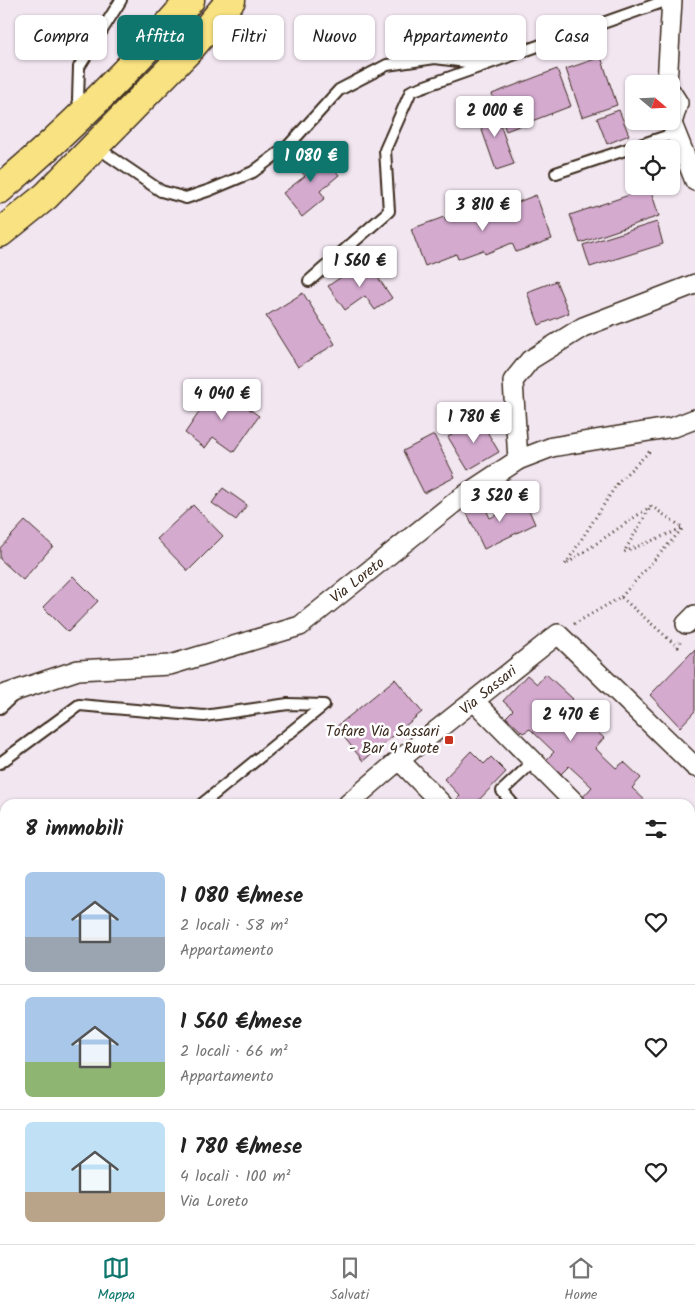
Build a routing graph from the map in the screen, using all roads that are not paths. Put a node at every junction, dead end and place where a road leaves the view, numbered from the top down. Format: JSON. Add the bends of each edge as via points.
{"nodes":[{"id":1,"x":121,"y":0,"type":"edge"},
{"id":2,"x":190,"y":0,"type":"edge"},
{"id":3,"x":231,"y":0,"type":"edge"},
{"id":4,"x":668,"y":0,"type":"edge"},
{"id":5,"x":672,"y":0,"type":"edge"},
{"id":6,"x":485,"y":64,"type":"junction"},
{"id":7,"x":668,"y":75,"type":"edge"},
{"id":8,"x":78,"y":100,"type":"dead end"},
{"id":9,"x":663,"y":130,"type":"edge"},
{"id":10,"x":675,"y":130,"type":"edge"},
{"id":11,"x":108,"y":155,"type":"dead end"},
{"id":12,"x":556,"y":173,"type":"dead end"},
{"id":13,"x":695,"y":182,"type":"edge"},
{"id":14,"x":0,"y":189,"type":"edge"},
{"id":15,"x":0,"y":233,"type":"edge"},
{"id":16,"x":309,"y":281,"type":"dead end"},
{"id":17,"x":695,"y":284,"type":"edge"},
{"id":18,"x":695,"y":419,"type":"edge"},
{"id":19,"x":518,"y":460,"type":"junction"},
{"id":20,"x":22,"y":688,"type":"junction"},
{"id":21,"x":0,"y":696,"type":"edge"},
{"id":22,"x":474,"y":701,"type":"junction"},
{"id":23,"x":0,"y":708,"type":"edge"},
{"id":24,"x":399,"y":760,"type":"junction"},
{"id":25,"x":534,"y":761,"type":"junction"},
{"id":26,"x":0,"y":763,"type":"edge"},
{"id":27,"x":695,"y":766,"type":"edge"},
{"id":28,"x":208,"y":799,"type":"edge"},
{"id":29,"x":354,"y":799,"type":"edge"},
{"id":30,"x":437,"y":799,"type":"edge"},
{"id":31,"x":509,"y":799,"type":"edge"},
{"id":32,"x":571,"y":799,"type":"edge"}],
"edges":[{"from":1,"to":8,"type":"lane","via":[[79,67]]},
{"from":2,"to":14,"type":"highway","via":[[50,146]]},
{"from":3,"to":15,"type":"highway","via":[[188,51],[53,189]]},
{"from":4,"to":6,"type":"lane"},
{"from":5,"to":7,"type":"street"},
{"from":6,"to":11,"type":"lane","via":[[435,58],[387,65],[339,90],[289,145],[254,172],[186,198],[161,191]]},
{"from":6,"to":16,"type":"lane","via":[[411,90],[385,150],[389,212]]},
{"from":9,"to":12,"type":"lane"},
{"from":10,"to":13,"type":"street"},
{"from":17,"to":19,"type":"street","via":[[583,327],[530,360],[513,381]]},
{"from":18,"to":19,"type":"street","name":"Via Loreto","via":[[674,427],[552,447]]},
{"from":19,"to":20,"type":"street","name":"Via Loreto","via":[[459,499],[300,626],[170,665],[78,670]]},
{"from":20,"to":21,"type":"street","name":"Via Loreto"},
{"from":20,"to":23,"type":"lane"},
{"from":22,"to":24,"type":"street","name":"Via Sassari"},
{"from":22,"to":25,"type":"street"},
{"from":22,"to":27,"type":"street","name":"Via Sassari","via":[[558,634]]},
{"from":24,"to":29,"type":"street","name":"Via Sassari"},
{"from":24,"to":30,"type":"street"},
{"from":25,"to":31,"type":"lane","via":[[502,791]]},
{"from":25,"to":32,"type":"street"},
{"from":26,"to":28,"type":"lane","via":[[79,705],[204,716],[288,704],[324,705]]}]}
